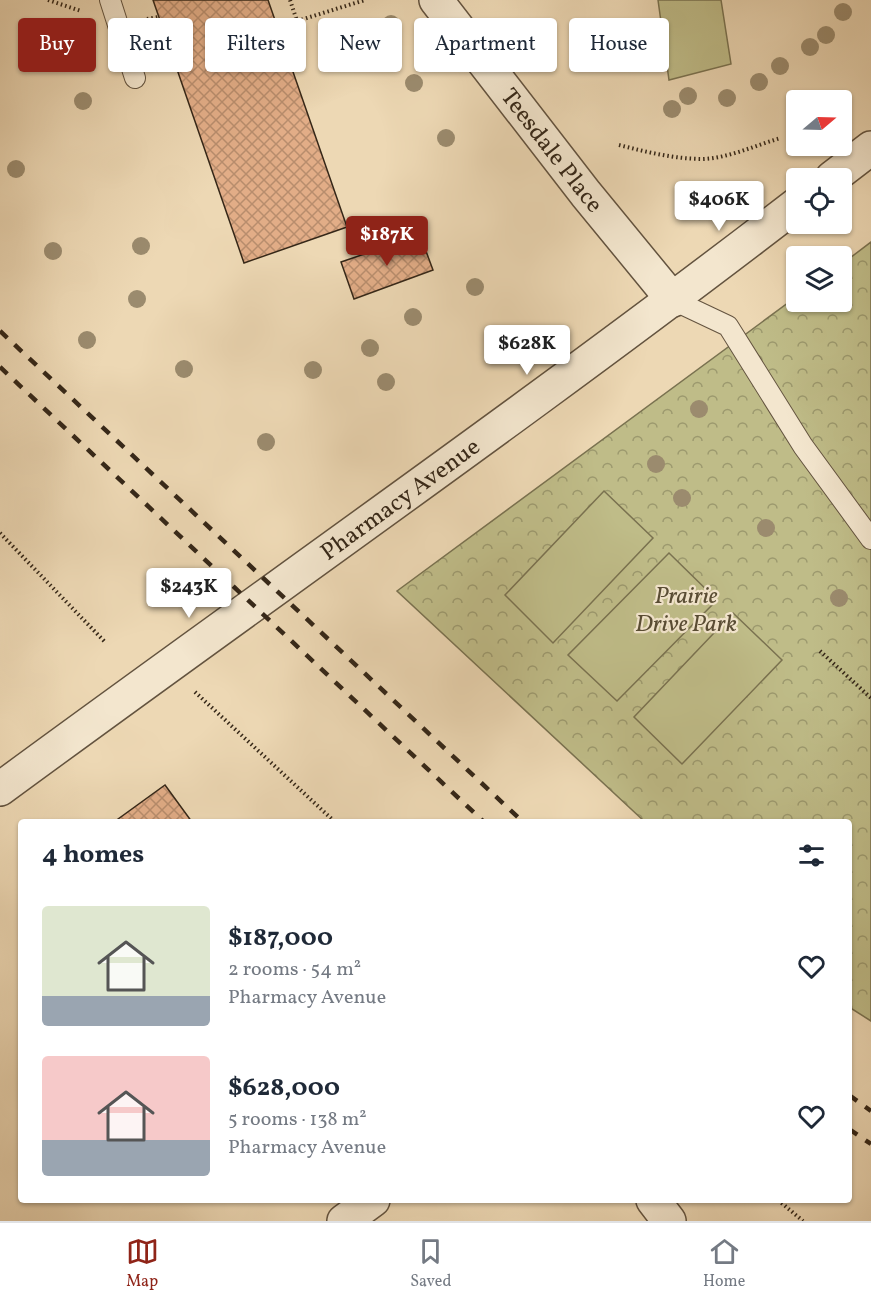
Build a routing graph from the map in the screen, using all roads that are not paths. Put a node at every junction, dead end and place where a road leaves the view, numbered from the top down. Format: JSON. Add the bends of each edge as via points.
{"nodes":[{"id":1,"x":110,"y":0,"type":"edge"},
{"id":2,"x":436,"y":0,"type":"edge"},
{"id":3,"x":135,"y":78,"type":"dead end"},
{"id":4,"x":871,"y":148,"type":"edge"},
{"id":5,"x":845,"y":168,"type":"edge"},
{"id":6,"x":786,"y":213,"type":"edge"},
{"id":7,"x":673,"y":300,"type":"junction"},
{"id":8,"x":871,"y":538,"type":"edge"},
{"id":9,"x":0,"y":789,"type":"edge"},
{"id":10,"x":369,"y":1203,"type":"edge"},
{"id":11,"x":655,"y":1203,"type":"edge"},
{"id":12,"x":344,"y":1221,"type":"edge"},
{"id":13,"x":669,"y":1221,"type":"edge"}],
"edges":[{"from":1,"to":3,"type":"lane"},
{"from":2,"to":7,"type":"street","name":"Teesdale Place"},
{"from":4,"to":5,"type":"street"},
{"from":6,"to":7,"type":"street","name":"Pharmacy Avenue"},
{"from":7,"to":8,"type":"lane","via":[[729,326],[802,446]]},
{"from":7,"to":9,"type":"street","name":"Pharmacy Avenue"},
{"from":10,"to":12,"type":"street"},
{"from":11,"to":13,"type":"street"}]}
